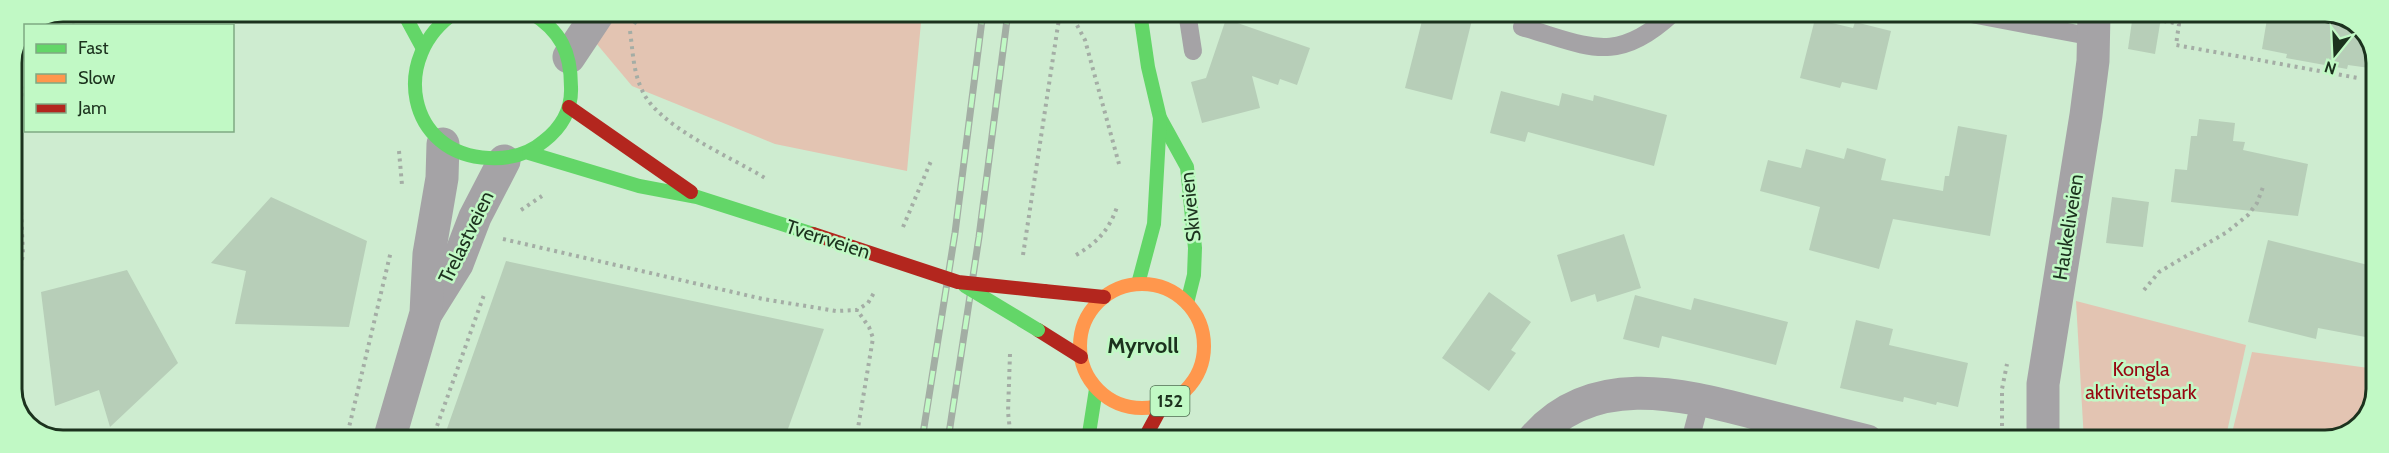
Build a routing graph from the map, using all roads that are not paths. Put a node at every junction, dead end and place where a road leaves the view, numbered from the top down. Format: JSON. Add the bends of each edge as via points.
{"nodes":[{"id":1,"x":409,"y":22,"type":"edge"},
{"id":2,"x":441,"y":22,"type":"edge"},
{"id":3,"x":543,"y":22,"type":"edge"},
{"id":4,"x":592,"y":22,"type":"edge"},
{"id":5,"x":1142,"y":22,"type":"edge"},
{"id":6,"x":1189,"y":22,"type":"edge"},
{"id":7,"x":1661,"y":23,"type":"edge"},
{"id":8,"x":2071,"y":23,"type":"edge"},
{"id":9,"x":2094,"y":25,"type":"edge"},
{"id":10,"x":1522,"y":27,"type":"dead end"},
{"id":11,"x":422,"y":47,"type":"junction"},
{"id":12,"x":1193,"y":51,"type":"dead end"},
{"id":13,"x":569,"y":57,"type":"junction"},
{"id":14,"x":569,"y":107,"type":"junction"},
{"id":15,"x":1160,"y":118,"type":"junction"},
{"id":16,"x":443,"y":144,"type":"junction"},
{"id":17,"x":517,"y":157,"type":"junction"},
{"id":18,"x":697,"y":196,"type":"junction"},
{"id":19,"x":958,"y":282,"type":"junction"},
{"id":20,"x":1138,"y":284,"type":"junction"},
{"id":21,"x":1104,"y":297,"type":"junction"},
{"id":22,"x":1187,"y":303,"type":"junction"},
{"id":23,"x":426,"y":313,"type":"junction"},
{"id":24,"x":1081,"y":357,"type":"junction"},
{"id":25,"x":1096,"y":389,"type":"junction"},
{"id":26,"x":1701,"y":399,"type":"junction"},
{"id":27,"x":1162,"y":406,"type":"junction"},
{"id":28,"x":392,"y":430,"type":"edge"},
{"id":29,"x":1090,"y":430,"type":"edge"},
{"id":30,"x":1149,"y":430,"type":"edge"},
{"id":31,"x":1542,"y":430,"type":"edge"},
{"id":32,"x":1693,"y":430,"type":"edge"},
{"id":33,"x":1824,"y":430,"type":"edge"},
{"id":34,"x":2043,"y":430,"type":"edge"}],
"edges":[{"from":1,"to":11,"type":"main road"},
{"from":2,"to":11,"type":"main road","name":"Tverrveien"},
{"from":3,"to":13,"type":"main road","via":[[562,41]]},
{"from":4,"to":13,"type":"street"},
{"from":5,"to":15,"type":"main road","name":"Skiveien"},
{"from":6,"to":12,"type":"lane"},
{"from":7,"to":10,"type":"lane","via":[[1643,37],[1611,48]]},
{"from":8,"to":9,"type":"lane"},
{"from":9,"to":34,"type":"street","name":"Haukeliveien","via":[[2086,115],[2043,384]]},
{"from":11,"to":16,"type":"main road","name":"Tverrveien","via":[[414,77],[418,107]]},
{"from":13,"to":14,"type":"main road","via":[[573,82]]},
{"from":14,"to":17,"type":"main road","via":[[554,134]]},
{"from":14,"to":18,"type":"main road","name":"Tverrveien"},
{"from":15,"to":20,"type":"main road","name":"Skiveien","via":[[1154,224]]},
{"from":15,"to":22,"type":"main road","name":"Skiveien","via":[[1189,176],[1195,248]]},
{"from":16,"to":17,"type":"main road","name":"Tverrveien","via":[[472,159]]},
{"from":16,"to":23,"type":"street","name":"Trelastveien"},
{"from":17,"to":18,"type":"main road","name":"Tverrveien"},
{"from":17,"to":23,"type":"street","name":"Trelastveien","via":[[475,217],[457,264]]},
{"from":18,"to":19,"type":"main road","name":"Tverrveien","bridge":true},
{"from":19,"to":21,"type":"main road","name":"Tverrveien","bridge":true},
{"from":19,"to":24,"type":"main road","name":"Tverrveien","bridge":true},
{"from":20,"to":21,"type":"main road"},
{"from":20,"to":22,"type":"main road","number":"152","via":[[1172,291]]},
{"from":21,"to":24,"type":"main road","via":[[1084,324]]},
{"from":22,"to":27,"type":"main road","number":"152","via":[[1199,320],[1205,340],[1203,362],[1195,381],[1181,396]]},
{"from":23,"to":28,"type":"street","name":"Trelastveien"},
{"from":24,"to":25,"type":"main road"},
{"from":25,"to":27,"type":"main road","number":"152","via":[[1127,407]]},
{"from":25,"to":29,"type":"main road"},
{"from":26,"to":31,"type":"street","via":[[1653,392],[1614,395],[1561,414]]},
{"from":26,"to":32,"type":"lane"},
{"from":26,"to":33,"type":"street"},
{"from":27,"to":30,"type":"main road","number":"152"}]}
